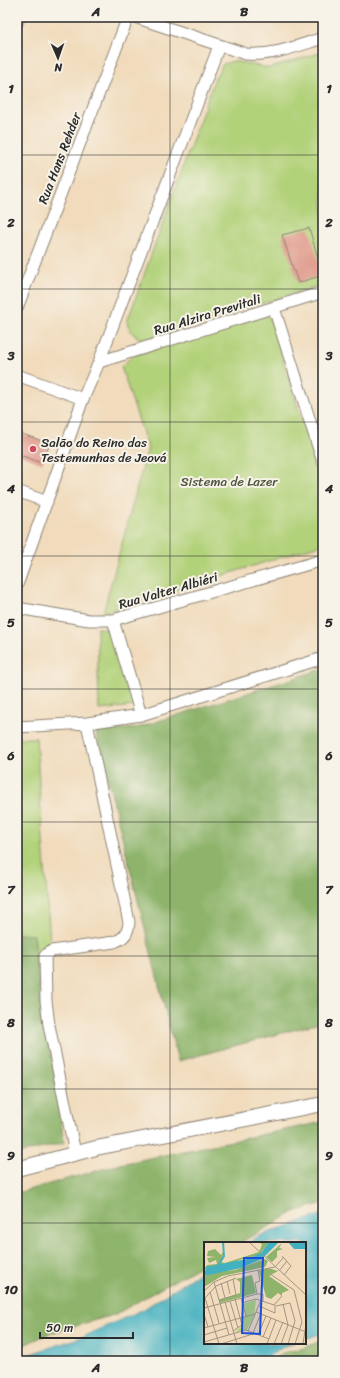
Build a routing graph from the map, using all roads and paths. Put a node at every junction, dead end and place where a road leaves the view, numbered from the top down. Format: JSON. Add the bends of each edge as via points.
{"nodes":[{"id":1,"x":19,"y":17,"type":"edge"},
{"id":2,"x":128,"y":17,"type":"edge"},
{"id":3,"x":135,"y":17,"type":"edge"},
{"id":4,"x":17,"y":23,"type":"edge"},
{"id":5,"x":323,"y":38,"type":"edge"},
{"id":6,"x":219,"y":46,"type":"junction"},
{"id":7,"x":323,"y":292,"type":"edge"},
{"id":8,"x":17,"y":308,"type":"edge"},
{"id":9,"x":274,"y":308,"type":"junction"},
{"id":10,"x":100,"y":362,"type":"junction"},
{"id":11,"x":17,"y":375,"type":"edge"},
{"id":12,"x":83,"y":399,"type":"junction"},
{"id":13,"x":323,"y":462,"type":"edge"},
{"id":14,"x":17,"y":490,"type":"edge"},
{"id":15,"x":47,"y":502,"type":"junction"},
{"id":16,"x":323,"y":560,"type":"edge"},
{"id":17,"x":17,"y":586,"type":"edge"},
{"id":18,"x":17,"y":608,"type":"edge"},
{"id":19,"x":114,"y":620,"type":"junction"},
{"id":20,"x":323,"y":658,"type":"edge"},
{"id":21,"x":141,"y":715,"type":"junction"},
{"id":22,"x":87,"y":723,"type":"junction"},
{"id":23,"x":17,"y":727,"type":"edge"},
{"id":24,"x":323,"y":1104,"type":"edge"},
{"id":25,"x":75,"y":1154,"type":"junction"},
{"id":26,"x":17,"y":1169,"type":"edge"}],
"edges":[{"from":1,"to":4,"type":"street"},
{"from":2,"to":8,"type":"street","name":"Rua Hans Rehder"},
{"from":3,"to":6,"type":"street"},
{"from":5,"to":6,"type":"street","via":[[261,55],[246,54]]},
{"from":6,"to":10,"type":"street"},
{"from":7,"to":9,"type":"street","name":"Rua Alzira Previtali"},
{"from":9,"to":10,"type":"street","name":"Rua Alzira Previtali"},
{"from":9,"to":13,"type":"street"},
{"from":10,"to":12,"type":"street"},
{"from":11,"to":12,"type":"street"},
{"from":12,"to":15,"type":"street"},
{"from":14,"to":15,"type":"street"},
{"from":15,"to":17,"type":"street"},
{"from":16,"to":19,"type":"street","name":"Rua Valter Albiéri"},
{"from":18,"to":19,"type":"street","name":"Rua Valter Albiéri","via":[[89,620]]},
{"from":19,"to":21,"type":"street"},
{"from":20,"to":21,"type":"street"},
{"from":21,"to":22,"type":"street"},
{"from":22,"to":23,"type":"street"},
{"from":22,"to":25,"type":"street","via":[[129,922],[128,930],[122,939],[52,951],[44,956],[49,1025]]},
{"from":24,"to":25,"type":"street"},
{"from":25,"to":26,"type":"street"}]}
